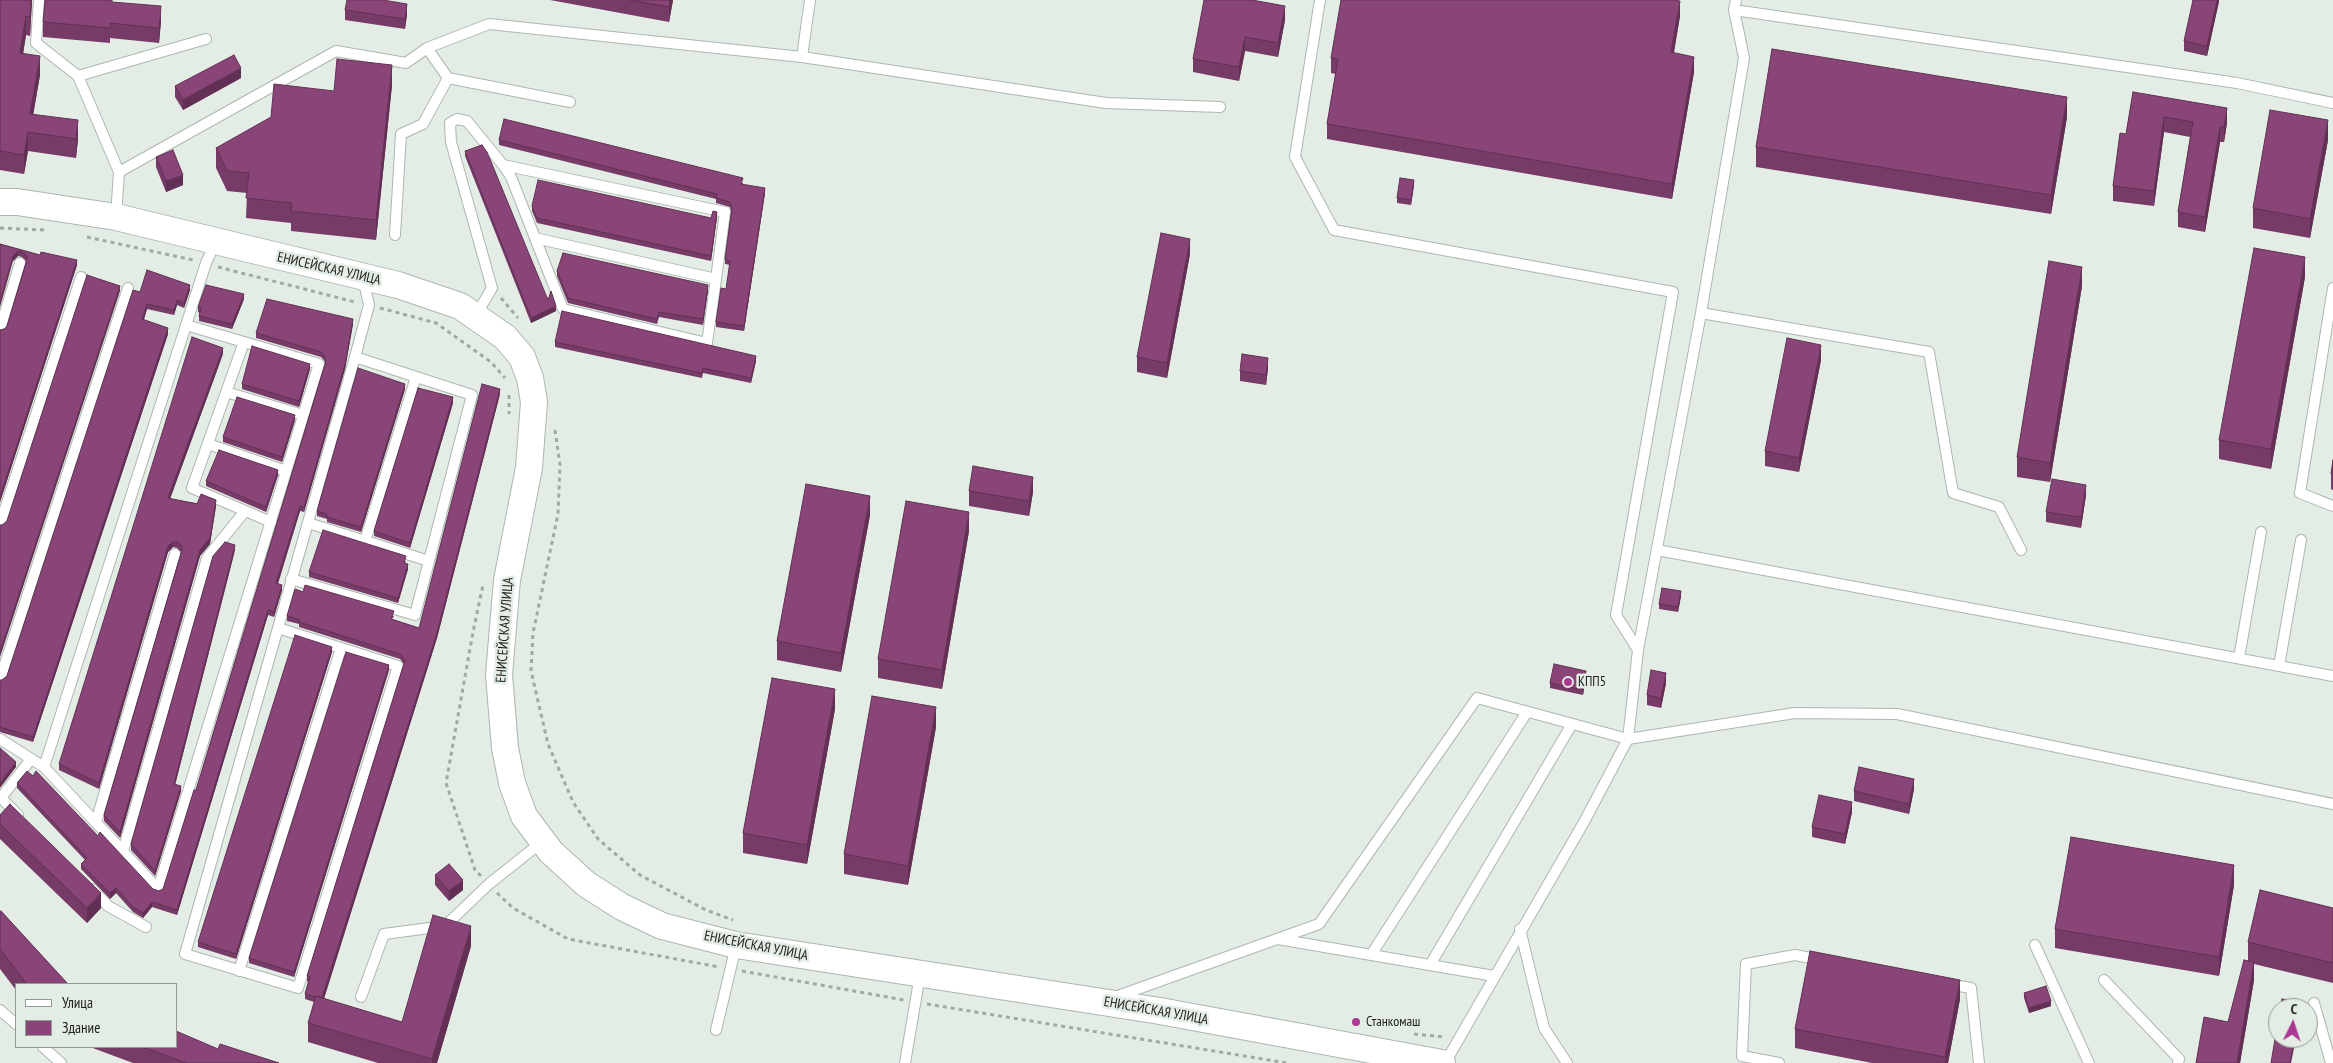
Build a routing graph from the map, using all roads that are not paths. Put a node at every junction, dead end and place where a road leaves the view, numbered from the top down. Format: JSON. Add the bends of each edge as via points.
{"nodes":[{"id":1,"x":39,"y":0,"type":"edge"},
{"id":2,"x":810,"y":0,"type":"edge"},
{"id":3,"x":1320,"y":0,"type":"edge"},
{"id":4,"x":1735,"y":5,"type":"edge"},
{"id":5,"x":206,"y":39,"type":"dead end"},
{"id":6,"x":427,"y":48,"type":"junction"},
{"id":7,"x":802,"y":58,"type":"junction"},
{"id":8,"x":78,"y":76,"type":"junction"},
{"id":9,"x":448,"y":78,"type":"junction"},
{"id":10,"x":570,"y":102,"type":"dead end"},
{"id":11,"x":2333,"y":103,"type":"edge"},
{"id":12,"x":1220,"y":107,"type":"dead end"},
{"id":13,"x":502,"y":166,"type":"junction"},
{"id":14,"x":119,"y":172,"type":"junction"},
{"id":15,"x":0,"y":202,"type":"edge"},
{"id":16,"x":116,"y":217,"type":"junction"},
{"id":17,"x":395,"y":234,"type":"dead end"},
{"id":18,"x":535,"y":238,"type":"junction"},
{"id":19,"x":210,"y":253,"type":"junction"},
{"id":20,"x":20,"y":263,"type":"dead end"},
{"id":21,"x":80,"y":277,"type":"dead end"},
{"id":22,"x":363,"y":277,"type":"junction"},
{"id":23,"x":716,"y":279,"type":"junction"},
{"id":24,"x":128,"y":288,"type":"dead end"},
{"id":25,"x":2333,"y":288,"type":"edge"},
{"id":26,"x":1701,"y":312,"type":"junction"},
{"id":27,"x":476,"y":315,"type":"junction"},
{"id":28,"x":186,"y":326,"type":"junction"},
{"id":29,"x":0,"y":330,"type":"edge"},
{"id":30,"x":244,"y":342,"type":"junction"},
{"id":31,"x":355,"y":357,"type":"junction"},
{"id":32,"x":416,"y":377,"type":"junction"},
{"id":33,"x":226,"y":392,"type":"junction"},
{"id":34,"x":303,"y":415,"type":"junction"},
{"id":35,"x":208,"y":444,"type":"junction"},
{"id":36,"x":286,"y":471,"type":"junction"},
{"id":37,"x":2333,"y":506,"type":"edge"},
{"id":38,"x":245,"y":511,"type":"junction"},
{"id":39,"x":270,"y":522,"type":"junction"},
{"id":40,"x":308,"y":523,"type":"junction"},
{"id":41,"x":0,"y":524,"type":"edge"},
{"id":42,"x":2261,"y":532,"type":"dead end"},
{"id":43,"x":2300,"y":540,"type":"dead end"},
{"id":44,"x":365,"y":541,"type":"junction"},
{"id":45,"x":1657,"y":550,"type":"junction"},
{"id":46,"x":2021,"y":550,"type":"dead end"},
{"id":47,"x":175,"y":554,"type":"dead end"},
{"id":48,"x":429,"y":561,"type":"junction"},
{"id":49,"x":292,"y":580,"type":"junction"},
{"id":50,"x":278,"y":628,"type":"junction"},
{"id":51,"x":341,"y":648,"type":"junction"},
{"id":52,"x":1638,"y":650,"type":"junction"},
{"id":53,"x":2239,"y":658,"type":"junction"},
{"id":54,"x":2279,"y":666,"type":"junction"},
{"id":55,"x":2333,"y":676,"type":"edge"},
{"id":56,"x":0,"y":679,"type":"edge"},
{"id":57,"x":1528,"y":712,"type":"junction"},
{"id":58,"x":1572,"y":724,"type":"junction"},
{"id":59,"x":0,"y":739,"type":"edge"},
{"id":60,"x":1628,"y":739,"type":"junction"},
{"id":61,"x":31,"y":759,"type":"junction"},
{"id":62,"x":44,"y":767,"type":"junction"},
{"id":63,"x":0,"y":798,"type":"edge"},
{"id":64,"x":2333,"y":804,"type":"edge"},
{"id":65,"x":96,"y":822,"type":"junction"},
{"id":66,"x":28,"y":825,"type":"edge"},
{"id":67,"x":543,"y":841,"type":"junction"},
{"id":68,"x":123,"y":851,"type":"junction"},
{"id":69,"x":81,"y":879,"type":"edge"},
{"id":70,"x":146,"y":927,"type":"dead end"},
{"id":71,"x":1520,"y":929,"type":"junction"},
{"id":72,"x":1277,"y":939,"type":"junction"},
{"id":73,"x":735,"y":945,"type":"junction"},
{"id":74,"x":2035,"y":945,"type":"dead end"},
{"id":75,"x":1371,"y":955,"type":"junction"},
{"id":76,"x":1834,"y":962,"type":"edge"},
{"id":77,"x":1430,"y":965,"type":"junction"},
{"id":78,"x":240,"y":971,"type":"junction"},
{"id":79,"x":920,"y":974,"type":"junction"},
{"id":80,"x":1494,"y":976,"type":"junction"},
{"id":81,"x":2104,"y":980,"type":"dead end"},
{"id":82,"x":1942,"y":982,"type":"edge"},
{"id":83,"x":361,"y":997,"type":"dead end"},
{"id":84,"x":1100,"y":1002,"type":"junction"},
{"id":85,"x":0,"y":1010,"type":"edge"},
{"id":86,"x":2318,"y":1017,"type":"edge"},
{"id":87,"x":15,"y":1023,"type":"edge"},
{"id":88,"x":716,"y":1030,"type":"dead end"},
{"id":89,"x":44,"y":1048,"type":"edge"},
{"id":90,"x":61,"y":1063,"type":"edge"},
{"id":91,"x":905,"y":1063,"type":"edge"},
{"id":92,"x":1444,"y":1063,"type":"edge"},
{"id":93,"x":1567,"y":1063,"type":"edge"},
{"id":94,"x":1779,"y":1063,"type":"edge"},
{"id":95,"x":1979,"y":1063,"type":"edge"},
{"id":96,"x":2089,"y":1063,"type":"edge"},
{"id":97,"x":2178,"y":1063,"type":"edge"},
{"id":98,"x":2331,"y":1063,"type":"edge"}],
"edges":[{"from":1,"to":8,"type":"lane","via":[[36,43]]},
{"from":2,"to":7,"type":"lane"},
{"from":3,"to":52,"type":"lane","via":[[1295,157],[1334,230],[1673,292],[1616,615]]},
{"from":4,"to":11,"type":"lane","via":[[2237,83]]},
{"from":4,"to":26,"type":"lane","via":[[1744,58]]},
{"from":5,"to":8,"type":"lane"},
{"from":6,"to":7,"type":"lane","via":[[488,24]]},
{"from":6,"to":9,"type":"lane"},
{"from":6,"to":14,"type":"lane","via":[[406,63],[336,51]]},
{"from":7,"to":12,"type":"lane","via":[[1106,103]]},
{"from":8,"to":14,"type":"lane"},
{"from":9,"to":10,"type":"lane"},
{"from":9,"to":17,"type":"lane","via":[[423,124],[401,134]]},
{"from":13,"to":18,"type":"lane","via":[[511,177]]},
{"from":13,"to":23,"type":"lane","via":[[725,212]]},
{"from":13,"to":27,"type":"lane","via":[[467,121],[457,119],[450,123],[451,142],[492,288]]},
{"from":14,"to":16,"type":"lane"},
{"from":15,"to":16,"type":"street","name":"ЕНИСЕЙСКАЯ УЛИЦА"},
{"from":16,"to":19,"type":"street","name":"ЕНИСЕЙСКАЯ УЛИЦА"},
{"from":18,"to":23,"type":"lane"},
{"from":18,"to":23,"type":"lane","via":[[563,309],[707,343]]},
{"from":19,"to":22,"type":"street","name":"ЕНИСЕЙСКАЯ УЛИЦА"},
{"from":19,"to":28,"type":"lane"},
{"from":20,"to":29,"type":"lane"},
{"from":21,"to":41,"type":"lane"},
{"from":22,"to":27,"type":"street","name":"ЕНИСЕЙСКАЯ УЛИЦА","via":[[398,285],[460,306]]},
{"from":22,"to":31,"type":"lane","via":[[369,305]]},
{"from":24,"to":56,"type":"lane"},
{"from":25,"to":37,"type":"lane","via":[[2300,493]]},
{"from":26,"to":45,"type":"lane"},
{"from":26,"to":46,"type":"lane","via":[[1929,352],[1953,493],[1999,507]]},
{"from":27,"to":67,"type":"street","name":"ЕНИСЕЙСКАЯ УЛИЦА","via":[[505,337],[522,358],[534,396],[528,468],[507,580],[499,675],[505,748],[512,783],[524,816]]},
{"from":28,"to":30,"type":"lane"},
{"from":28,"to":62,"type":"lane"},
{"from":30,"to":33,"type":"lane"},
{"from":30,"to":34,"type":"lane","via":[[319,364]]},
{"from":31,"to":32,"type":"lane"},
{"from":31,"to":40,"type":"lane"},
{"from":32,"to":44,"type":"lane"},
{"from":32,"to":48,"type":"lane","via":[[472,395]]},
{"from":33,"to":34,"type":"lane"},
{"from":33,"to":35,"type":"lane"},
{"from":34,"to":36,"type":"lane"},
{"from":35,"to":36,"type":"lane"},
{"from":35,"to":38,"type":"lane","via":[[192,488]]},
{"from":36,"to":39,"type":"lane"},
{"from":38,"to":39,"type":"lane"},
{"from":38,"to":68,"type":"lane","via":[[207,558]]},
{"from":39,"to":68,"type":"lane","via":[[158,889]]},
{"from":40,"to":44,"type":"lane"},
{"from":40,"to":49,"type":"lane"},
{"from":42,"to":53,"type":"lane"},
{"from":43,"to":54,"type":"lane"},
{"from":44,"to":48,"type":"lane"},
{"from":45,"to":52,"type":"lane"},
{"from":45,"to":53,"type":"lane"},
{"from":47,"to":65,"type":"lane"},
{"from":48,"to":49,"type":"lane","via":[[415,615]]},
{"from":49,"to":50,"type":"lane"},
{"from":50,"to":51,"type":"lane"},
{"from":50,"to":78,"type":"lane","via":[[185,954]]},
{"from":51,"to":78,"type":"lane"},
{"from":51,"to":78,"type":"lane","via":[[398,666],[304,969],[298,988]]},
{"from":52,"to":60,"type":"lane"},
{"from":53,"to":54,"type":"lane"},
{"from":54,"to":55,"type":"lane"},
{"from":57,"to":58,"type":"lane"},
{"from":57,"to":72,"type":"lane","via":[[1477,698],[1319,924]]},
{"from":57,"to":75,"type":"lane"},
{"from":58,"to":60,"type":"lane"},
{"from":58,"to":77,"type":"lane"},
{"from":59,"to":61,"type":"lane"},
{"from":60,"to":64,"type":"lane","via":[[1795,713],[1897,714]]},
{"from":60,"to":71,"type":"lane","via":[[1584,822]]},
{"from":61,"to":62,"type":"lane"},
{"from":61,"to":63,"type":"lane"},
{"from":62,"to":65,"type":"lane"},
{"from":63,"to":66,"type":"lane"},
{"from":65,"to":68,"type":"lane"},
{"from":67,"to":73,"type":"street","name":"ЕНИСЕЙСКАЯ УЛИЦА","via":[[586,884],[622,907],[662,926]]},
{"from":67,"to":83,"type":"lane","via":[[489,884],[445,926],[384,934]]},
{"from":69,"to":70,"type":"lane","via":[[108,906]]},
{"from":71,"to":80,"type":"lane"},
{"from":71,"to":93,"type":"lane","via":[[1544,1028]]},
{"from":72,"to":75,"type":"lane"},
{"from":72,"to":84,"type":"lane"},
{"from":73,"to":79,"type":"street","name":"ЕНИСЕЙСКАЯ УЛИЦА"},
{"from":73,"to":88,"type":"lane"},
{"from":74,"to":96,"type":"lane"},
{"from":75,"to":77,"type":"lane"},
{"from":76,"to":94,"type":"lane","via":[[1795,955],[1746,964],[1742,1056]]},
{"from":77,"to":80,"type":"lane"},
{"from":79,"to":84,"type":"street","name":"ЕНИСЕЙСКАЯ УЛИЦА"},
{"from":79,"to":91,"type":"lane"},
{"from":80,"to":92,"type":"lane"},
{"from":81,"to":97,"type":"lane","via":[[2178,1059]]},
{"from":82,"to":95,"type":"lane","via":[[1971,988]]},
{"from":84,"to":92,"type":"street","name":"ЕНИСЕЙСКАЯ УЛИЦА"},
{"from":85,"to":87,"type":"lane"},
{"from":86,"to":98,"type":"lane"},
{"from":89,"to":90,"type":"lane"}]}
